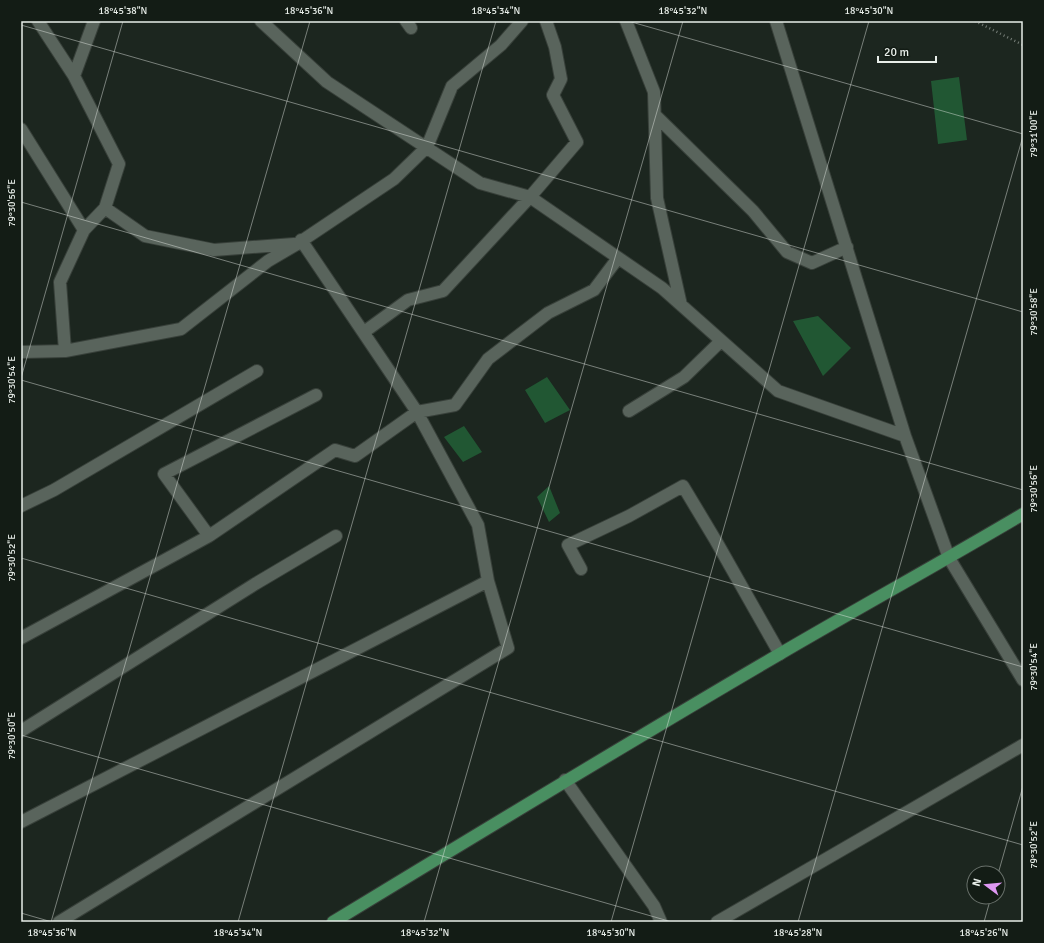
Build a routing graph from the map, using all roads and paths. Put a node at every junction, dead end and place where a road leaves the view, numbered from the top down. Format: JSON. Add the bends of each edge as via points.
{"nodes":[{"id":1,"x":38,"y":21,"type":"edge"},
{"id":2,"x":94,"y":21,"type":"edge"},
{"id":3,"x":261,"y":21,"type":"edge"},
{"id":4,"x":522,"y":21,"type":"edge"},
{"id":5,"x":546,"y":21,"type":"edge"},
{"id":6,"x":626,"y":21,"type":"edge"},
{"id":7,"x":776,"y":21,"type":"edge"},
{"id":8,"x":975,"y":21,"type":"edge"},
{"id":9,"x":1023,"y":45,"type":"edge"},
{"id":10,"x":74,"y":76,"type":"junction"},
{"id":11,"x":655,"y":115,"type":"junction"},
{"id":12,"x":21,"y":129,"type":"edge"},
{"id":13,"x":427,"y":148,"type":"junction"},
{"id":14,"x":530,"y":197,"type":"junction"},
{"id":15,"x":105,"y":208,"type":"junction"},
{"id":16,"x":84,"y":230,"type":"junction"},
{"id":17,"x":299,"y":242,"type":"junction"},
{"id":18,"x":847,"y":247,"type":"junction"},
{"id":19,"x":618,"y":258,"type":"junction"},
{"id":20,"x":681,"y":306,"type":"junction"},
{"id":21,"x":364,"y":332,"type":"junction"},
{"id":22,"x":721,"y":341,"type":"junction"},
{"id":23,"x":65,"y":351,"type":"junction"},
{"id":24,"x":21,"y":352,"type":"edge"},
{"id":25,"x":257,"y":371,"type":"dead end"},
{"id":26,"x":316,"y":395,"type":"dead end"},
{"id":27,"x":629,"y":411,"type":"dead end"},
{"id":28,"x":417,"y":412,"type":"junction"},
{"id":29,"x":905,"y":436,"type":"junction"},
{"id":30,"x":21,"y":506,"type":"edge"},
{"id":31,"x":1023,"y":514,"type":"edge"},
{"id":32,"x":209,"y":536,"type":"junction"},
{"id":33,"x":336,"y":536,"type":"dead end"},
{"id":34,"x":949,"y":558,"type":"junction"},
{"id":35,"x":581,"y":569,"type":"dead end"},
{"id":36,"x":488,"y":582,"type":"junction"},
{"id":37,"x":21,"y":638,"type":"edge"},
{"id":38,"x":780,"y":654,"type":"junction"},
{"id":39,"x":1023,"y":680,"type":"edge"},
{"id":40,"x":21,"y":731,"type":"edge"},
{"id":41,"x":1023,"y":745,"type":"edge"},
{"id":42,"x":565,"y":780,"type":"junction"},
{"id":43,"x":21,"y":822,"type":"edge"},
{"id":44,"x":59,"y":922,"type":"edge"},
{"id":45,"x":333,"y":922,"type":"edge"},
{"id":46,"x":661,"y":922,"type":"edge"},
{"id":47,"x":717,"y":922,"type":"edge"}],
"edges":[{"from":1,"to":10,"type":"street"},
{"from":2,"to":10,"type":"street"},
{"from":3,"to":13,"type":"street","via":[[327,82]]},
{"from":4,"to":13,"type":"street","via":[[501,45],[452,86]]},
{"from":5,"to":14,"type":"street","via":[[555,47],[560,79],[553,95],[577,142]]},
{"from":6,"to":11,"type":"street","via":[[654,92]]},
{"from":7,"to":18,"type":"street"},
{"from":8,"to":9,"type":"path"},
{"from":10,"to":15,"type":"street","via":[[119,164]]},
{"from":11,"to":18,"type":"street","via":[[753,211],[787,252],[812,263]]},
{"from":11,"to":20,"type":"street","via":[[657,198]]},
{"from":12,"to":16,"type":"street"},
{"from":13,"to":14,"type":"street","via":[[480,183]]},
{"from":13,"to":17,"type":"street","via":[[394,179]]},
{"from":14,"to":19,"type":"street"},
{"from":14,"to":21,"type":"street","via":[[443,291],[408,300]]},
{"from":15,"to":16,"type":"street"},
{"from":15,"to":17,"type":"street","via":[[145,236],[214,250]]},
{"from":16,"to":23,"type":"street","via":[[60,282]]},
{"from":17,"to":21,"type":"street"},
{"from":17,"to":23,"type":"street","via":[[268,261],[181,329]]},
{"from":18,"to":29,"type":"street"},
{"from":19,"to":20,"type":"street","via":[[662,288]]},
{"from":19,"to":28,"type":"street","via":[[594,290],[548,313],[488,359],[455,405]]},
{"from":20,"to":22,"type":"street"},
{"from":21,"to":28,"type":"street"},
{"from":22,"to":27,"type":"street","via":[[684,377]]},
{"from":22,"to":29,"type":"street","via":[[778,391]]},
{"from":23,"to":24,"type":"street"},
{"from":25,"to":30,"type":"street","via":[[54,490]]},
{"from":26,"to":32,"type":"street","via":[[164,474]]},
{"from":28,"to":32,"type":"street","via":[[355,456],[335,450]]},
{"from":28,"to":36,"type":"street","via":[[478,525]]},
{"from":29,"to":34,"type":"street"},
{"from":31,"to":34,"type":"main road"},
{"from":32,"to":37,"type":"street"},
{"from":33,"to":40,"type":"street"},
{"from":34,"to":38,"type":"main road"},
{"from":34,"to":39,"type":"street"},
{"from":35,"to":38,"type":"street","via":[[568,545],[629,516],[683,486]]},
{"from":36,"to":43,"type":"street"},
{"from":36,"to":44,"type":"street","via":[[508,648]]},
{"from":38,"to":42,"type":"main road"},
{"from":41,"to":47,"type":"street"},
{"from":42,"to":45,"type":"main road"},
{"from":42,"to":46,"type":"street","via":[[654,906]]}]}
